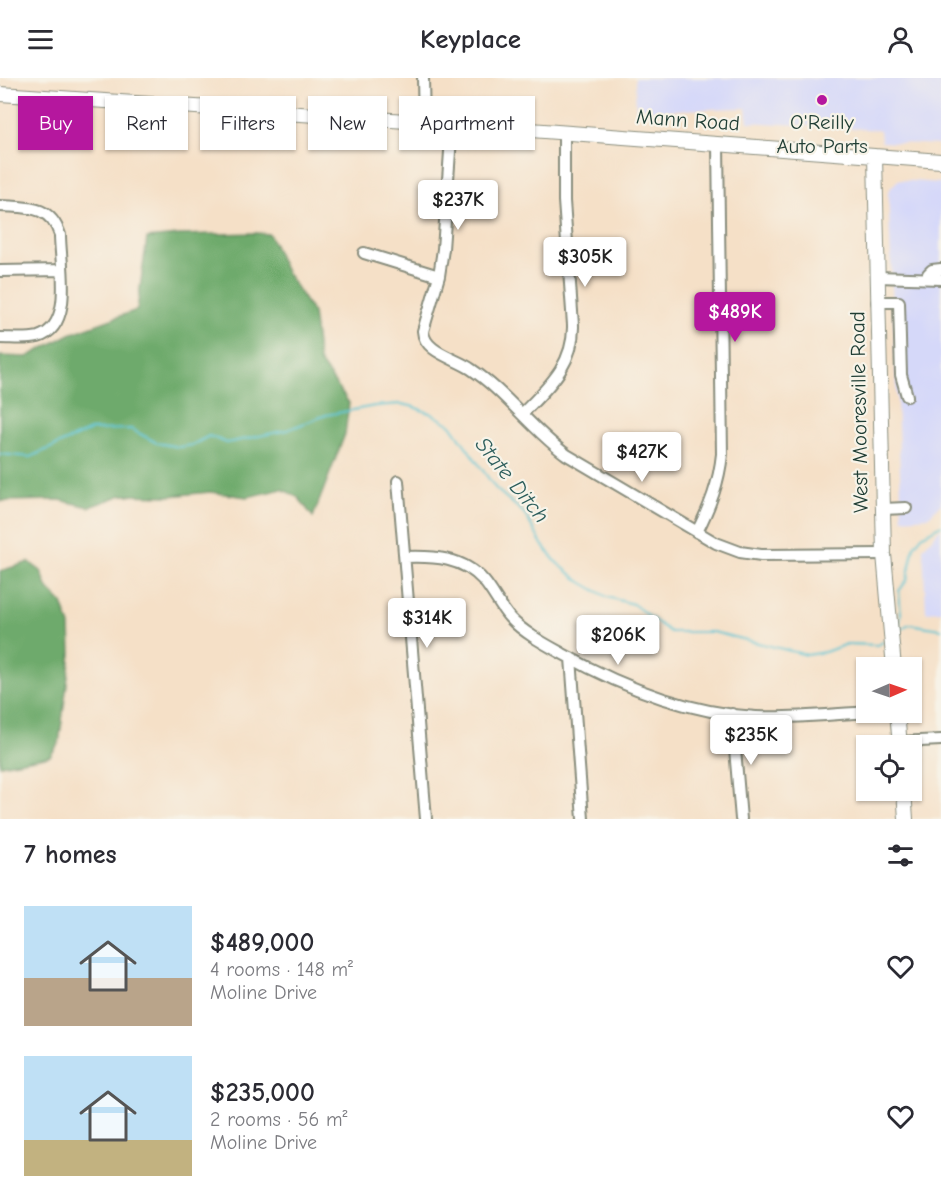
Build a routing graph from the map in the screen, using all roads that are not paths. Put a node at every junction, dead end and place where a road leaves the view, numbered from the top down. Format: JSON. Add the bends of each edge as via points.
{"nodes":[{"id":1,"x":423,"y":78,"type":"edge"},
{"id":2,"x":0,"y":94,"type":"edge"},
{"id":3,"x":423,"y":96,"type":"edge"},
{"id":4,"x":399,"y":120,"type":"edge"},
{"id":5,"x":535,"y":131,"type":"edge"},
{"id":6,"x":564,"y":133,"type":"junction"},
{"id":7,"x":718,"y":144,"type":"junction"},
{"id":8,"x":450,"y":150,"type":"edge"},
{"id":9,"x":875,"y":156,"type":"junction"},
{"id":10,"x":941,"y":161,"type":"edge"},
{"id":11,"x":0,"y":206,"type":"edge"},
{"id":12,"x":363,"y":254,"type":"dead end"},
{"id":13,"x":61,"y":270,"type":"junction"},
{"id":14,"x":0,"y":271,"type":"edge"},
{"id":15,"x":941,"y":272,"type":"edge"},
{"id":16,"x":439,"y":276,"type":"junction"},
{"id":17,"x":877,"y":277,"type":"junction"},
{"id":18,"x":906,"y":277,"type":"junction"},
{"id":19,"x":941,"y":279,"type":"edge"},
{"id":20,"x":877,"y":302,"type":"junction"},
{"id":21,"x":0,"y":338,"type":"edge"},
{"id":22,"x":907,"y":396,"type":"dead end"},
{"id":23,"x":522,"y":414,"type":"junction"},
{"id":24,"x":398,"y":481,"type":"dead end"},
{"id":25,"x":906,"y":508,"type":"dead end"},
{"id":26,"x":883,"y":509,"type":"junction"},
{"id":27,"x":697,"y":532,"type":"junction"},
{"id":28,"x":884,"y":554,"type":"junction"},
{"id":29,"x":405,"y":557,"type":"junction"},
{"id":30,"x":893,"y":657,"type":"edge"},
{"id":31,"x":571,"y":658,"type":"junction"},
{"id":32,"x":856,"y":713,"type":"edge"},
{"id":33,"x":732,"y":714,"type":"junction"},
{"id":34,"x":941,"y":740,"type":"edge"},
{"id":35,"x":922,"y":742,"type":"edge"},
{"id":36,"x":905,"y":801,"type":"edge"},
{"id":37,"x":426,"y":819,"type":"edge"},
{"id":38,"x":584,"y":819,"type":"edge"},
{"id":39,"x":741,"y":819,"type":"edge"},
{"id":40,"x":906,"y":819,"type":"edge"}],
"edges":[{"from":1,"to":3,"type":"street"},
{"from":2,"to":4,"type":"main road","name":"Mann Road"},
{"from":5,"to":6,"type":"main road","name":"Mann Road"},
{"from":6,"to":7,"type":"main road","name":"Mann Road"},
{"from":6,"to":23,"type":"street","via":[[572,345],[559,375]]},
{"from":7,"to":9,"type":"main road","name":"Mann Road"},
{"from":7,"to":27,"type":"street","via":[[722,454],[713,499]]},
{"from":8,"to":16,"type":"street"},
{"from":9,"to":10,"type":"main road","name":"Mann Road"},
{"from":9,"to":17,"type":"main road","name":"West Mooresville Road"},
{"from":11,"to":13,"type":"street","via":[[34,208],[51,217],[60,235]]},
{"from":12,"to":16,"type":"street"},
{"from":13,"to":14,"type":"street"},
{"from":13,"to":21,"type":"street","via":[[62,308],[54,326],[33,338]]},
{"from":15,"to":18,"type":"street","via":[[932,270]]},
{"from":16,"to":23,"type":"street","via":[[423,328],[425,339],[431,347],[491,383]]},
{"from":17,"to":18,"type":"street"},
{"from":17,"to":20,"type":"main road","name":"West Mooresville Road"},
{"from":18,"to":19,"type":"street"},
{"from":20,"to":22,"type":"street","via":[[899,302],[901,375]]},
{"from":20,"to":26,"type":"main road","name":"West Mooresville Road"},
{"from":23,"to":27,"type":"street","via":[[567,455]]},
{"from":24,"to":29,"type":"street"},
{"from":25,"to":26,"type":"street"},
{"from":26,"to":28,"type":"main road","name":"West Mooresville Road"},
{"from":27,"to":28,"type":"street","via":[[728,548],[757,555]]},
{"from":28,"to":30,"type":"main road","name":"West Mooresville Road"},
{"from":29,"to":31,"type":"street","via":[[444,558],[466,566],[519,626]]},
{"from":29,"to":37,"type":"street"},
{"from":31,"to":33,"type":"street","via":[[645,692]]},
{"from":31,"to":38,"type":"street"},
{"from":32,"to":33,"type":"street","via":[[774,717]]},
{"from":33,"to":39,"type":"street"},
{"from":34,"to":35,"type":"street"},
{"from":36,"to":40,"type":"main road"}]}
